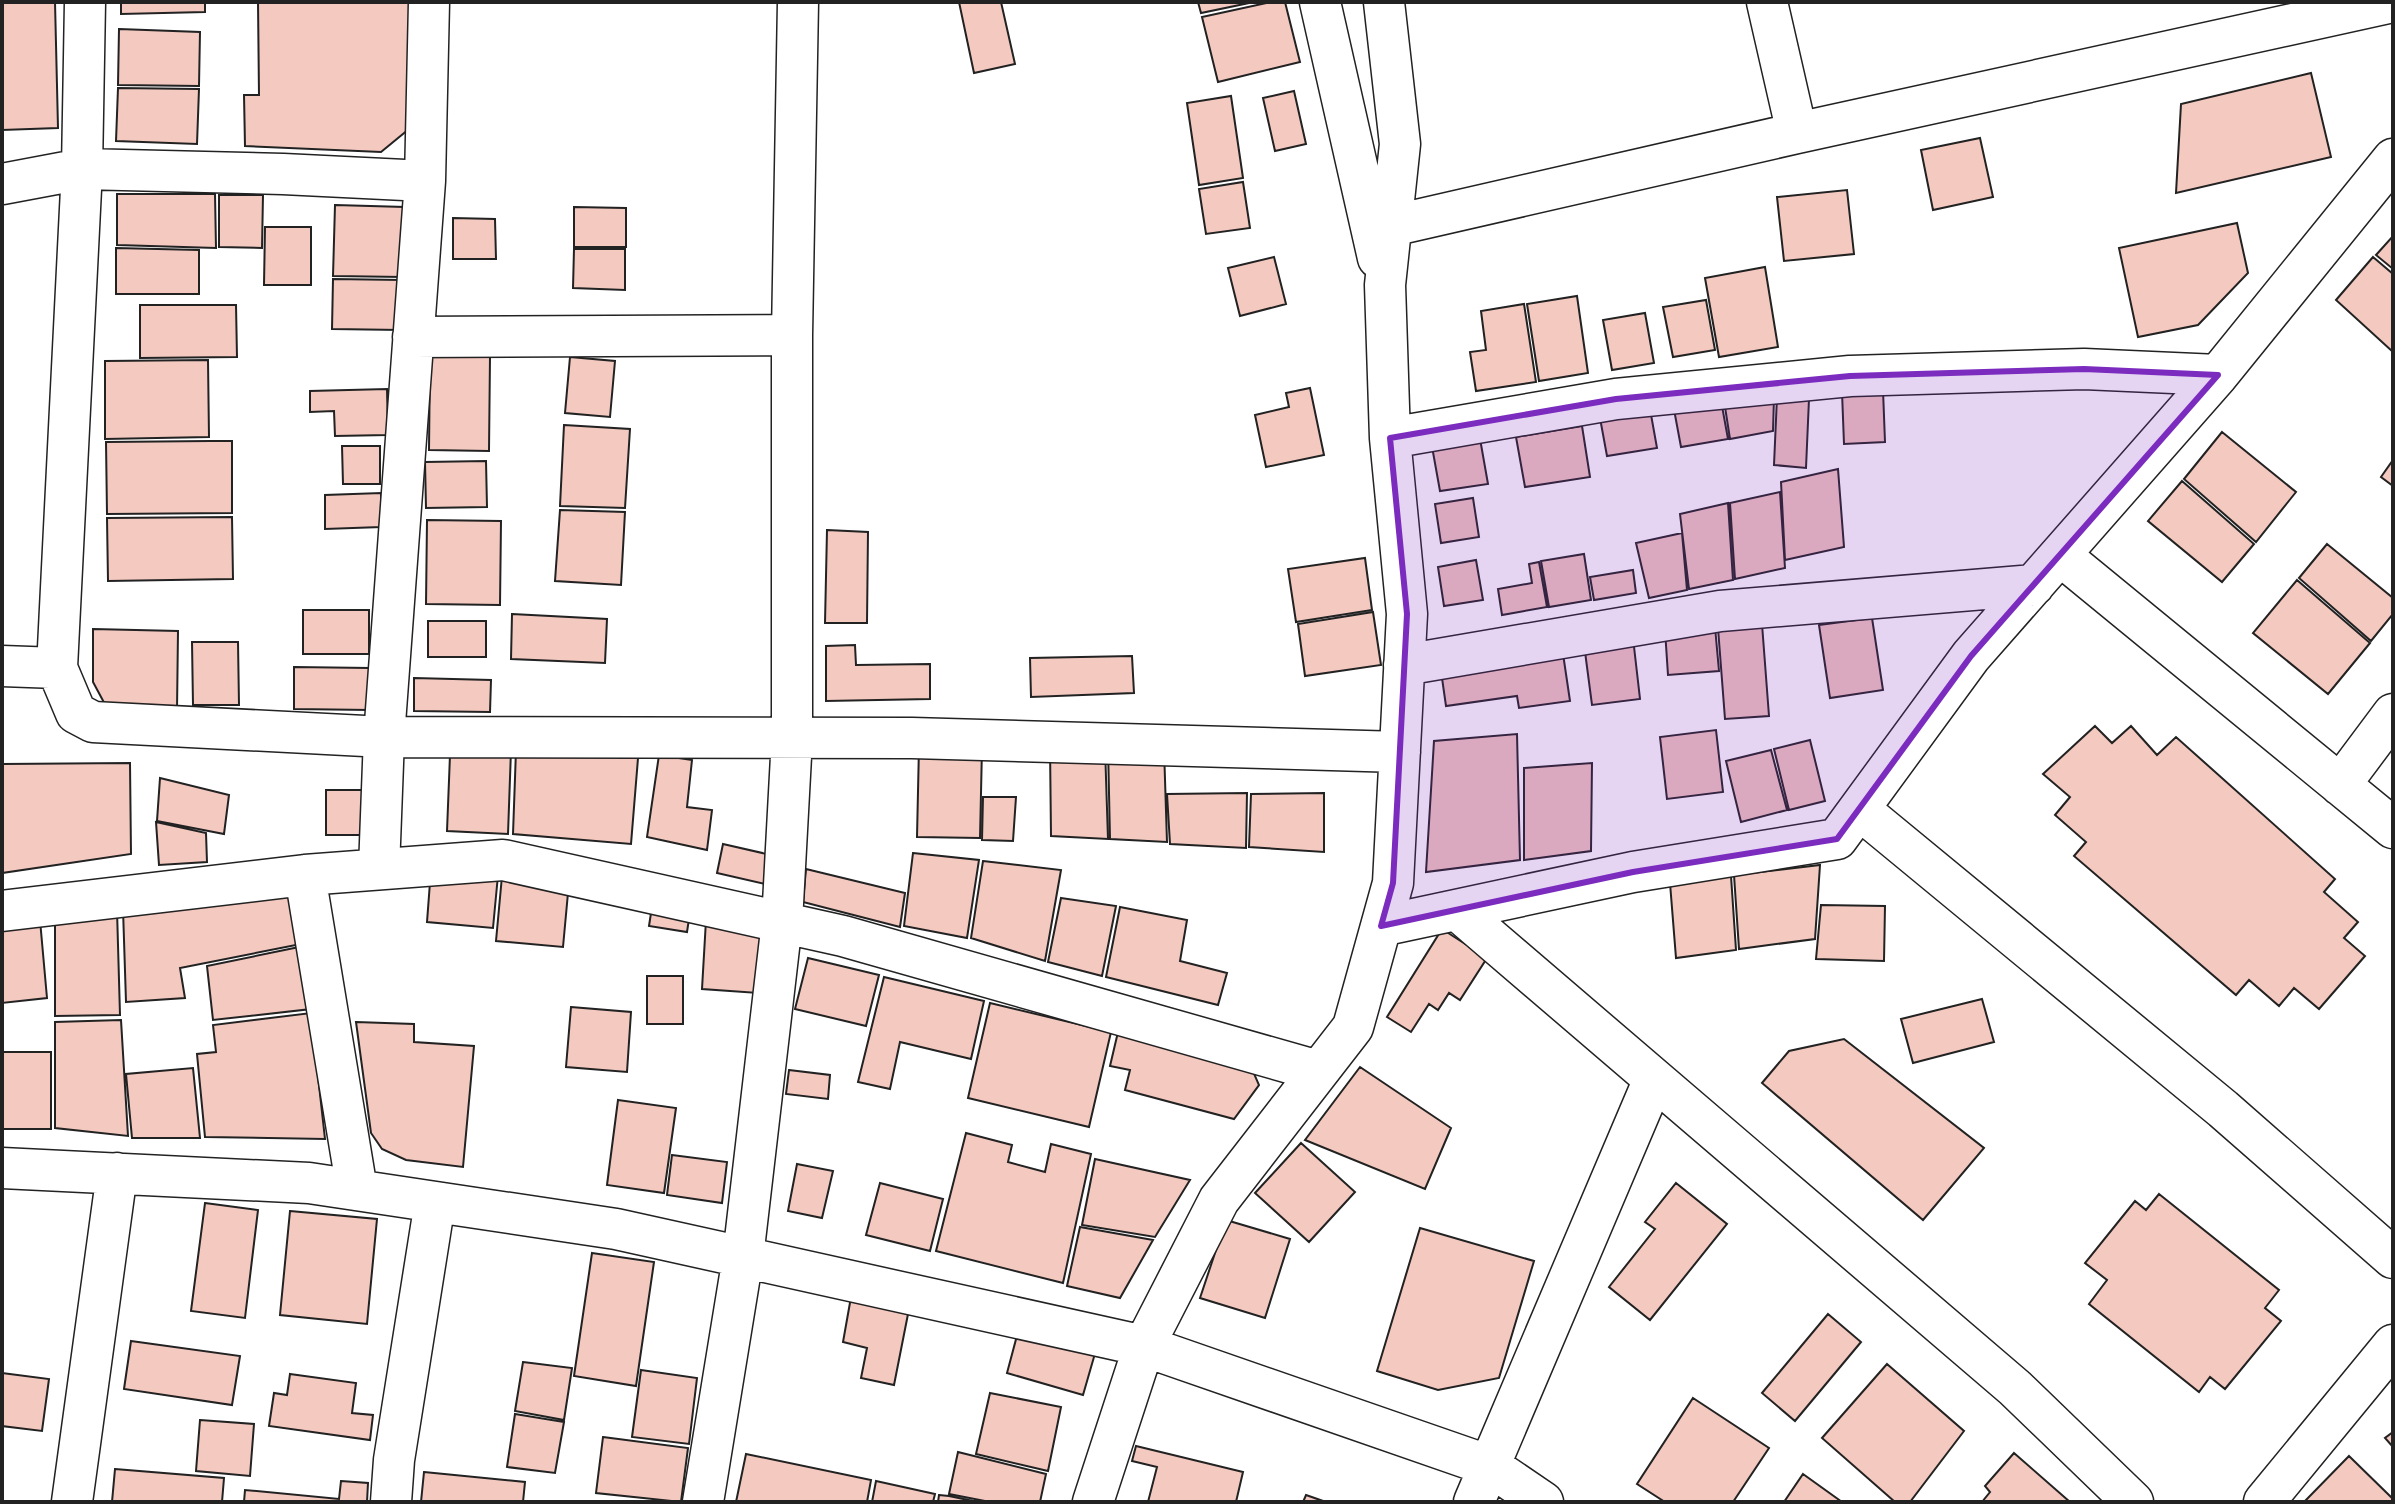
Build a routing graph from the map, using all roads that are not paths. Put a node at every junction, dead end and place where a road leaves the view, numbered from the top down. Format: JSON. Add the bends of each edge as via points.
{"nodes":[{"id":1,"x":85,"y":2,"type":"edge"},
{"id":2,"x":429,"y":2,"type":"edge"},
{"id":3,"x":798,"y":2,"type":"edge"},
{"id":4,"x":1320,"y":2,"type":"edge"},
{"id":5,"x":1384,"y":2,"type":"edge"},
{"id":6,"x":1767,"y":2,"type":"edge"},
{"id":7,"x":2393,"y":2,"type":"edge"},
{"id":8,"x":1797,"y":133,"type":"junction"},
{"id":9,"x":2393,"y":159,"type":"edge"},
{"id":10,"x":82,"y":169,"type":"junction"},
{"id":11,"x":425,"y":181,"type":"junction"},
{"id":12,"x":2,"y":184,"type":"edge"},
{"id":13,"x":1391,"y":226,"type":"junction"},
{"id":14,"x":1385,"y":285,"type":"junction"},
{"id":15,"x":792,"y":335,"type":"junction"},
{"id":16,"x":413,"y":337,"type":"junction"},
{"id":17,"x":2218,"y":375,"type":"junction"},
{"id":18,"x":1390,"y":438,"type":"junction"},
{"id":19,"x":2047,"y":570,"type":"junction"},
{"id":20,"x":1404,"y":665,"type":"junction"},
{"id":21,"x":2,"y":666,"type":"edge"},
{"id":22,"x":57,"y":668,"type":"junction"},
{"id":23,"x":2393,"y":714,"type":"edge"},
{"id":24,"x":384,"y":737,"type":"junction"},
{"id":25,"x":792,"y":738,"type":"junction"},
{"id":26,"x":1400,"y":752,"type":"junction"},
{"id":27,"x":2340,"y":785,"type":"junction"},
{"id":28,"x":1859,"y":809,"type":"junction"},
{"id":29,"x":2393,"y":828,"type":"edge"},
{"id":30,"x":379,"y":869,"type":"junction"},
{"id":31,"x":305,"y":875,"type":"junction"},
{"id":32,"x":1457,"y":910,"type":"junction"},
{"id":33,"x":2,"y":911,"type":"edge"},
{"id":34,"x":782,"y":922,"type":"junction"},
{"id":35,"x":1381,"y":926,"type":"junction"},
{"id":36,"x":1318,"y":1071,"type":"junction"},
{"id":37,"x":1654,"y":1079,"type":"junction"},
{"id":38,"x":2,"y":1168,"type":"edge"},
{"id":39,"x":117,"y":1173,"type":"junction"},
{"id":40,"x":357,"y":1190,"type":"junction"},
{"id":41,"x":435,"y":1202,"type":"junction"},
{"id":42,"x":743,"y":1257,"type":"junction"},
{"id":43,"x":2393,"y":1258,"type":"edge"},
{"id":44,"x":2393,"y":1345,"type":"edge"},
{"id":45,"x":1144,"y":1346,"type":"junction"},
{"id":46,"x":1490,"y":1466,"type":"junction"},
{"id":47,"x":72,"y":1502,"type":"edge"},
{"id":48,"x":391,"y":1502,"type":"edge"},
{"id":49,"x":703,"y":1502,"type":"edge"},
{"id":50,"x":1093,"y":1502,"type":"edge"},
{"id":51,"x":1474,"y":1502,"type":"edge"},
{"id":52,"x":1543,"y":1502,"type":"edge"},
{"id":53,"x":2133,"y":1502,"type":"edge"},
{"id":54,"x":2264,"y":1502,"type":"edge"}],
"edges":[{"from":1,"to":10,"type":"street"},
{"from":2,"to":11,"type":"street"},
{"from":3,"to":15,"type":"street"},
{"from":4,"to":14,"type":"street"},
{"from":5,"to":13,"type":"street","via":[[1400,144]]},
{"from":6,"to":8,"type":"street"},
{"from":7,"to":8,"type":"street"},
{"from":8,"to":13,"type":"street"},
{"from":9,"to":17,"type":"street"},
{"from":10,"to":11,"type":"street"},
{"from":10,"to":12,"type":"street"},
{"from":10,"to":22,"type":"street"},
{"from":11,"to":16,"type":"street"},
{"from":13,"to":14,"type":"street"},
{"from":14,"to":18,"type":"street"},
{"from":15,"to":16,"type":"street"},
{"from":15,"to":25,"type":"street"},
{"from":16,"to":24,"type":"street"},
{"from":17,"to":18,"type":"street","via":[[2084,369],[1850,376],[1616,399]]},
{"from":17,"to":19,"type":"street"},
{"from":18,"to":20,"type":"street","via":[[1407,614]]},
{"from":19,"to":20,"type":"street","via":[[1720,611]]},
{"from":19,"to":27,"type":"street"},
{"from":19,"to":28,"type":"street","via":[[1971,656]]},
{"from":20,"to":26,"type":"street"},
{"from":21,"to":22,"type":"street"},
{"from":22,"to":24,"type":"street","via":[[76,713],[93,722]]},
{"from":23,"to":27,"type":"street"},
{"from":24,"to":25,"type":"street"},
{"from":24,"to":30,"type":"street"},
{"from":25,"to":26,"type":"street"},
{"from":25,"to":34,"type":"street"},
{"from":26,"to":35,"type":"street","via":[[1393,883]]},
{"from":27,"to":29,"type":"street"},
{"from":28,"to":32,"type":"street","via":[[1837,839],[1633,872]]},
{"from":28,"to":43,"type":"street","via":[[2223,1109]]},
{"from":30,"to":31,"type":"street"},
{"from":30,"to":34,"type":"street","via":[[503,860]]},
{"from":31,"to":33,"type":"street"},
{"from":31,"to":40,"type":"street"},
{"from":32,"to":35,"type":"street"},
{"from":32,"to":37,"type":"street"},
{"from":34,"to":36,"type":"street"},
{"from":34,"to":42,"type":"street"},
{"from":35,"to":36,"type":"street","via":[[1353,1027]]},
{"from":36,"to":45,"type":"street","via":[[1219,1200]]},
{"from":37,"to":46,"type":"street"},
{"from":37,"to":53,"type":"street","via":[[2015,1388]]},
{"from":38,"to":39,"type":"street"},
{"from":39,"to":40,"type":"street"},
{"from":39,"to":47,"type":"street"},
{"from":40,"to":41,"type":"street"},
{"from":41,"to":42,"type":"street","via":[[616,1229]]},
{"from":41,"to":48,"type":"street"},
{"from":42,"to":45,"type":"street"},
{"from":42,"to":49,"type":"street"},
{"from":44,"to":54,"type":"street"},
{"from":45,"to":46,"type":"street"},
{"from":45,"to":50,"type":"street"},
{"from":46,"to":51,"type":"street"},
{"from":46,"to":52,"type":"street"}]}
